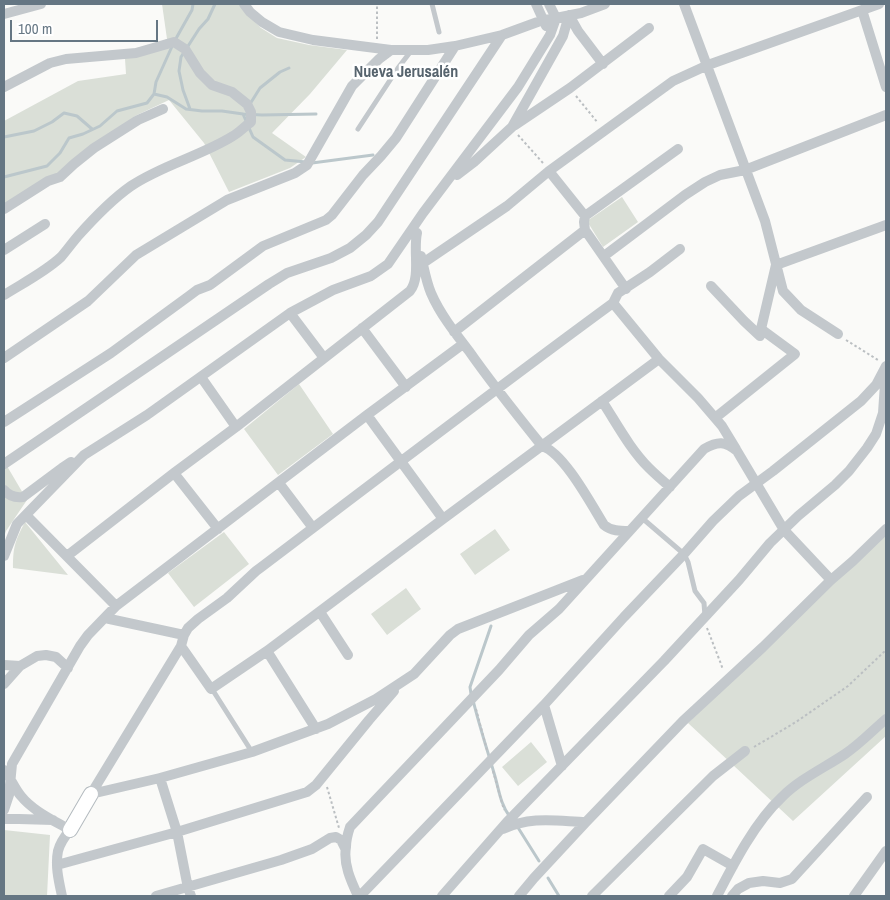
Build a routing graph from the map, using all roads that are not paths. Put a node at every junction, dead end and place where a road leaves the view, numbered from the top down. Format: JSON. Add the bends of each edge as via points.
{"nodes":[{"id":1,"x":41,"y":4,"type":"edge"},
{"id":2,"x":432,"y":4,"type":"edge"},
{"id":3,"x":536,"y":4,"type":"edge"},
{"id":4,"x":549,"y":4,"type":"edge"},
{"id":5,"x":605,"y":4,"type":"edge"},
{"id":6,"x":684,"y":4,"type":"edge"},
{"id":7,"x":880,"y":4,"type":"edge"},
{"id":8,"x":249,"y":6,"type":"edge"},
{"id":9,"x":862,"y":10,"type":"junction"},
{"id":10,"x":4,"y":14,"type":"edge"},
{"id":11,"x":569,"y":16,"type":"junction"},
{"id":12,"x":556,"y":18,"type":"junction"},
{"id":13,"x":543,"y":20,"type":"junction"},
{"id":14,"x":649,"y":28,"type":"dead end"},
{"id":15,"x":439,"y":32,"type":"dead end"},
{"id":16,"x":502,"y":35,"type":"junction"},
{"id":17,"x":550,"y":35,"type":"junction"},
{"id":18,"x":455,"y":46,"type":"junction"},
{"id":19,"x":391,"y":50,"type":"junction"},
{"id":20,"x":411,"y":50,"type":"junction"},
{"id":21,"x":603,"y":64,"type":"junction"},
{"id":22,"x":708,"y":65,"type":"junction"},
{"id":23,"x":886,"y":86,"type":"edge"},
{"id":24,"x":4,"y":87,"type":"edge"},
{"id":25,"x":163,"y":109,"type":"dead end"},
{"id":26,"x":886,"y":115,"type":"edge"},
{"id":27,"x":512,"y":127,"type":"junction"},
{"id":28,"x":358,"y":128,"type":"dead end"},
{"id":29,"x":678,"y":149,"type":"dead end"},
{"id":30,"x":746,"y":170,"type":"junction"},
{"id":31,"x":549,"y":171,"type":"junction"},
{"id":32,"x":447,"y":182,"type":"junction"},
{"id":33,"x":4,"y":209,"type":"edge"},
{"id":34,"x":423,"y":213,"type":"junction"},
{"id":35,"x":584,"y":216,"type":"junction"},
{"id":36,"x":46,"y":224,"type":"dead end"},
{"id":37,"x":886,"y":225,"type":"edge"},
{"id":38,"x":585,"y":230,"type":"junction"},
{"id":39,"x":417,"y":233,"type":"junction"},
{"id":40,"x":680,"y":249,"type":"dead end"},
{"id":41,"x":4,"y":250,"type":"edge"},
{"id":42,"x":604,"y":256,"type":"junction"},
{"id":43,"x":423,"y":263,"type":"junction"},
{"id":44,"x":776,"y":265,"type":"junction"},
{"id":45,"x":710,"y":286,"type":"dead end"},
{"id":46,"x":626,"y":289,"type":"junction"},
{"id":47,"x":4,"y":295,"type":"edge"},
{"id":48,"x":613,"y":303,"type":"junction"},
{"id":49,"x":290,"y":313,"type":"junction"},
{"id":50,"x":362,"y":328,"type":"junction"},
{"id":51,"x":761,"y":329,"type":"junction"},
{"id":52,"x":454,"y":332,"type":"junction"},
{"id":53,"x":838,"y":334,"type":"road end"},
{"id":54,"x":463,"y":344,"type":"junction"},
{"id":55,"x":4,"y":358,"type":"edge"},
{"id":56,"x":324,"y":358,"type":"junction"},
{"id":57,"x":659,"y":359,"type":"junction"},
{"id":58,"x":884,"y":364,"type":"edge"},
{"id":59,"x":201,"y":377,"type":"junction"},
{"id":60,"x":406,"y":387,"type":"junction"},
{"id":61,"x":496,"y":389,"type":"junction"},
{"id":62,"x":602,"y":401,"type":"junction"},
{"id":63,"x":368,"y":415,"type":"junction"},
{"id":64,"x":4,"y":422,"type":"edge"},
{"id":65,"x":719,"y":422,"type":"junction"},
{"id":66,"x":236,"y":427,"type":"junction"},
{"id":67,"x":542,"y":446,"type":"junction"},
{"id":68,"x":704,"y":449,"type":"junction"},
{"id":69,"x":737,"y":451,"type":"junction"},
{"id":70,"x":84,"y":455,"type":"junction"},
{"id":71,"x":402,"y":462,"type":"junction"},
{"id":72,"x":4,"y":464,"type":"edge"},
{"id":73,"x":174,"y":473,"type":"junction"},
{"id":74,"x":279,"y":483,"type":"junction"},
{"id":75,"x":756,"y":483,"type":"junction"},
{"id":76,"x":670,"y":487,"type":"junction"},
{"id":77,"x":4,"y":490,"type":"edge"},
{"id":78,"x":26,"y":516,"type":"junction"},
{"id":79,"x":642,"y":518,"type":"junction"},
{"id":80,"x":443,"y":519,"type":"junction"},
{"id":81,"x":313,"y":528,"type":"junction"},
{"id":82,"x":218,"y":529,"type":"junction"},
{"id":83,"x":886,"y":529,"type":"edge"},
{"id":84,"x":784,"y":530,"type":"junction"},
{"id":85,"x":629,"y":531,"type":"junction"},
{"id":86,"x":684,"y":554,"type":"junction"},
{"id":87,"x":4,"y":556,"type":"edge"},
{"id":88,"x":67,"y":556,"type":"junction"},
{"id":89,"x":586,"y":579,"type":"junction"},
{"id":90,"x":831,"y":580,"type":"junction"},
{"id":91,"x":116,"y":606,"type":"junction"},
{"id":92,"x":320,"y":612,"type":"junction"},
{"id":93,"x":706,"y":616,"type":"junction"},
{"id":94,"x":105,"y":618,"type":"junction"},
{"id":95,"x":184,"y":635,"type":"junction"},
{"id":96,"x":181,"y":646,"type":"junction"},
{"id":97,"x":267,"y":651,"type":"junction"},
{"id":98,"x":348,"y":655,"type":"dead end"},
{"id":99,"x":4,"y":665,"type":"edge"},
{"id":100,"x":20,"y":666,"type":"junction"},
{"id":101,"x":68,"y":668,"type":"junction"},
{"id":102,"x":404,"y":680,"type":"junction"},
{"id":103,"x":4,"y":684,"type":"edge"},
{"id":104,"x":212,"y":689,"type":"junction"},
{"id":105,"x":544,"y":705,"type":"junction"},
{"id":106,"x":886,"y":719,"type":"edge"},
{"id":107,"x":316,"y":729,"type":"junction"},
{"id":108,"x":745,"y":751,"type":"road end"},
{"id":109,"x":252,"y":752,"type":"junction"},
{"id":110,"x":562,"y":766,"type":"junction"},
{"id":111,"x":7,"y":773,"type":"edge"},
{"id":112,"x":160,"y":778,"type":"junction"},
{"id":113,"x":91,"y":794,"type":"junction"},
{"id":114,"x":867,"y":797,"type":"dead end"},
{"id":115,"x":4,"y":810,"type":"edge"},
{"id":116,"x":4,"y":819,"type":"edge"},
{"id":117,"x":54,"y":820,"type":"junction"},
{"id":118,"x":586,"y":822,"type":"junction"},
{"id":119,"x":70,"y":830,"type":"junction"},
{"id":120,"x":500,"y":831,"type":"junction"},
{"id":121,"x":177,"y":832,"type":"junction"},
{"id":122,"x":345,"y":848,"type":"junction"},
{"id":123,"x":886,"y":851,"type":"edge"},
{"id":124,"x":57,"y":865,"type":"junction"},
{"id":125,"x":732,"y":866,"type":"junction"},
{"id":126,"x":189,"y":892,"type":"edge"},
{"id":127,"x":853,"y":894,"type":"edge"},
{"id":128,"x":62,"y":896,"type":"edge"},
{"id":129,"x":156,"y":896,"type":"edge"},
{"id":130,"x":359,"y":896,"type":"edge"},
{"id":131,"x":442,"y":896,"type":"edge"},
{"id":132,"x":519,"y":896,"type":"edge"},
{"id":133,"x":592,"y":896,"type":"edge"},
{"id":134,"x":669,"y":896,"type":"edge"},
{"id":135,"x":717,"y":896,"type":"edge"},
{"id":136,"x":732,"y":896,"type":"edge"}],
"edges":[{"from":1,"to":10,"type":"street"},
{"from":2,"to":15,"type":"lane"},
{"from":3,"to":13,"type":"street"},
{"from":4,"to":12,"type":"street"},
{"from":5,"to":11,"type":"street"},
{"from":6,"to":22,"type":"street"},
{"from":7,"to":9,"type":"street"},
{"from":8,"to":19,"type":"street","via":[[262,22],[279,32],[313,40]]},
{"from":9,"to":22,"type":"street"},
{"from":9,"to":23,"type":"street"},
{"from":11,"to":12,"type":"street"},
{"from":11,"to":21,"type":"street"},
{"from":11,"to":27,"type":"street","via":[[563,36]]},
{"from":12,"to":13,"type":"street"},
{"from":12,"to":17,"type":"street"},
{"from":13,"to":16,"type":"street"},
{"from":13,"to":17,"type":"street"},
{"from":14,"to":21,"type":"street"},
{"from":16,"to":18,"type":"street"},
{"from":16,"to":72,"type":"street","via":[[378,222],[366,235],[332,258],[287,273]]},
{"from":17,"to":32,"type":"street","via":[[518,87]]},
{"from":18,"to":20,"type":"street"},
{"from":18,"to":64,"type":"street","via":[[396,138],[332,215],[263,246],[111,353]]},
{"from":19,"to":20,"type":"street"},
{"from":19,"to":55,"type":"street","via":[[352,86],[307,165],[295,173],[227,200],[136,255],[88,301]]},
{"from":20,"to":28,"type":"lane"},
{"from":21,"to":27,"type":"street"},
{"from":22,"to":30,"type":"street"},
{"from":22,"to":31,"type":"street","via":[[673,80]]},
{"from":24,"to":47,"type":"street","via":[[66,58],[136,53],[174,42],[185,49],[212,85],[232,92],[247,104],[251,112],[251,122],[235,136],[131,186],[105,208],[52,265]]},
{"from":25,"to":33,"type":"street","via":[[138,120],[94,148],[60,177]]},
{"from":26,"to":30,"type":"street"},
{"from":27,"to":32,"type":"street"},
{"from":29,"to":35,"type":"street"},
{"from":30,"to":42,"type":"street","via":[[720,175],[705,182]]},
{"from":30,"to":44,"type":"street","via":[[765,221]]},
{"from":31,"to":35,"type":"street"},
{"from":31,"to":43,"type":"street","via":[[507,206]]},
{"from":32,"to":34,"type":"street"},
{"from":34,"to":39,"type":"street"},
{"from":34,"to":49,"type":"street","via":[[380,271],[333,290]]},
{"from":35,"to":38,"type":"street"},
{"from":36,"to":41,"type":"street"},
{"from":37,"to":44,"type":"street"},
{"from":38,"to":42,"type":"street"},
{"from":38,"to":52,"type":"street"},
{"from":39,"to":43,"type":"street"},
{"from":39,"to":50,"type":"street","via":[[414,287]]},
{"from":40,"to":46,"type":"street"},
{"from":42,"to":46,"type":"street"},
{"from":43,"to":52,"type":"street","via":[[431,294]]},
{"from":44,"to":51,"type":"street"},
{"from":44,"to":53,"type":"street","via":[[783,291],[801,310]]},
{"from":45,"to":51,"type":"street","via":[[760,336]]},
{"from":46,"to":48,"type":"street","via":[[618,293]]},
{"from":48,"to":57,"type":"street"},
{"from":48,"to":61,"type":"street"},
{"from":49,"to":56,"type":"street"},
{"from":49,"to":59,"type":"street"},
{"from":50,"to":56,"type":"street"},
{"from":50,"to":60,"type":"street"},
{"from":51,"to":65,"type":"street","via":[[794,354]]},
{"from":52,"to":54,"type":"street"},
{"from":54,"to":60,"type":"street"},
{"from":54,"to":61,"type":"street"},
{"from":56,"to":66,"type":"street"},
{"from":57,"to":62,"type":"street"},
{"from":57,"to":65,"type":"street"},
{"from":58,"to":75,"type":"street","via":[[876,385],[862,401]]},
{"from":58,"to":84,"type":"street","via":[[884,413],[876,434],[849,471]]},
{"from":59,"to":66,"type":"street"},
{"from":59,"to":70,"type":"street"},
{"from":60,"to":63,"type":"street"},
{"from":61,"to":67,"type":"street"},
{"from":61,"to":71,"type":"street"},
{"from":62,"to":67,"type":"street"},
{"from":62,"to":76,"type":"street","via":[[637,454]]},
{"from":63,"to":71,"type":"street"},
{"from":63,"to":74,"type":"street"},
{"from":65,"to":68,"type":"street"},
{"from":65,"to":69,"type":"street"},
{"from":66,"to":73,"type":"street"},
{"from":67,"to":80,"type":"street"},
{"from":67,"to":85,"type":"street","via":[[554,453],[585,493],[604,525]]},
{"from":68,"to":69,"type":"street","via":[[721,443]]},
{"from":68,"to":76,"type":"street"},
{"from":69,"to":75,"type":"street"},
{"from":70,"to":77,"type":"street","via":[[23,497],[16,498]]},
{"from":70,"to":78,"type":"street"},
{"from":71,"to":80,"type":"street"},
{"from":71,"to":81,"type":"street"},
{"from":73,"to":82,"type":"street"},
{"from":73,"to":88,"type":"street"},
{"from":74,"to":81,"type":"street"},
{"from":74,"to":82,"type":"street"},
{"from":75,"to":84,"type":"street"},
{"from":75,"to":86,"type":"street","via":[[713,520]]},
{"from":76,"to":79,"type":"street"},
{"from":78,"to":87,"type":"street","via":[[17,524]]},
{"from":78,"to":88,"type":"street"},
{"from":79,"to":85,"type":"street"},
{"from":79,"to":86,"type":"lane"},
{"from":80,"to":92,"type":"street"},
{"from":81,"to":95,"type":"street","via":[[198,619]]},
{"from":82,"to":91,"type":"street"},
{"from":83,"to":90,"type":"street"},
{"from":84,"to":90,"type":"street"},
{"from":84,"to":93,"type":"street"},
{"from":85,"to":89,"type":"street"},
{"from":86,"to":93,"type":"lane"},
{"from":86,"to":105,"type":"street"},
{"from":88,"to":91,"type":"street"},
{"from":89,"to":102,"type":"street","via":[[458,630]]},
{"from":89,"to":122,"type":"street","via":[[361,814],[350,827]]},
{"from":90,"to":118,"type":"street","via":[[683,721]]},
{"from":91,"to":94,"type":"street"},
{"from":92,"to":97,"type":"street"},
{"from":92,"to":98,"type":"street"},
{"from":93,"to":110,"type":"street"},
{"from":94,"to":95,"type":"street"},
{"from":94,"to":101,"type":"street","via":[[88,635]]},
{"from":95,"to":96,"type":"street"},
{"from":96,"to":104,"type":"street"},
{"from":96,"to":113,"type":"street"},
{"from":97,"to":104,"type":"street"},
{"from":97,"to":107,"type":"street"},
{"from":99,"to":100,"type":"street"},
{"from":100,"to":101,"type":"street","via":[[37,656],[46,655],[56,657]]},
{"from":100,"to":103,"type":"street"},
{"from":101,"to":111,"type":"street"},
{"from":102,"to":107,"type":"street","via":[[359,709]]},
{"from":102,"to":121,"type":"street","via":[[307,792]]},
{"from":104,"to":109,"type":"lane"},
{"from":105,"to":110,"type":"street"},
{"from":105,"to":130,"type":"street"},
{"from":106,"to":125,"type":"street","via":[[846,753],[783,795],[770,808]]},
{"from":107,"to":109,"type":"street"},
{"from":108,"to":133,"type":"street","via":[[713,776]]},
{"from":109,"to":112,"type":"street"},
{"from":110,"to":120,"type":"street"},
{"from":111,"to":115,"type":"street","via":[[9,795]]},
{"from":111,"to":117,"type":"street","via":[[19,795]]},
{"from":112,"to":113,"type":"street"},
{"from":112,"to":121,"type":"street"},
{"from":113,"to":119,"type":"street"},
{"from":114,"to":136,"type":"street","via":[[792,879],[780,883],[749,883]]},
{"from":116,"to":117,"type":"street"},
{"from":117,"to":119,"type":"street"},
{"from":118,"to":120,"type":"street","via":[[524,821]]},
{"from":118,"to":132,"type":"street"},
{"from":119,"to":124,"type":"street","via":[[58,851]]},
{"from":120,"to":131,"type":"street"},
{"from":121,"to":124,"type":"street"},
{"from":121,"to":126,"type":"street"},
{"from":122,"to":126,"type":"street","via":[[341,840],[330,838],[312,849]]},
{"from":122,"to":130,"type":"street","via":[[346,864]]},
{"from":123,"to":127,"type":"street"},
{"from":124,"to":128,"type":"street"},
{"from":125,"to":134,"type":"street","via":[[702,849],[686,877]]},
{"from":125,"to":135,"type":"street"},
{"from":126,"to":129,"type":"street"}]}
